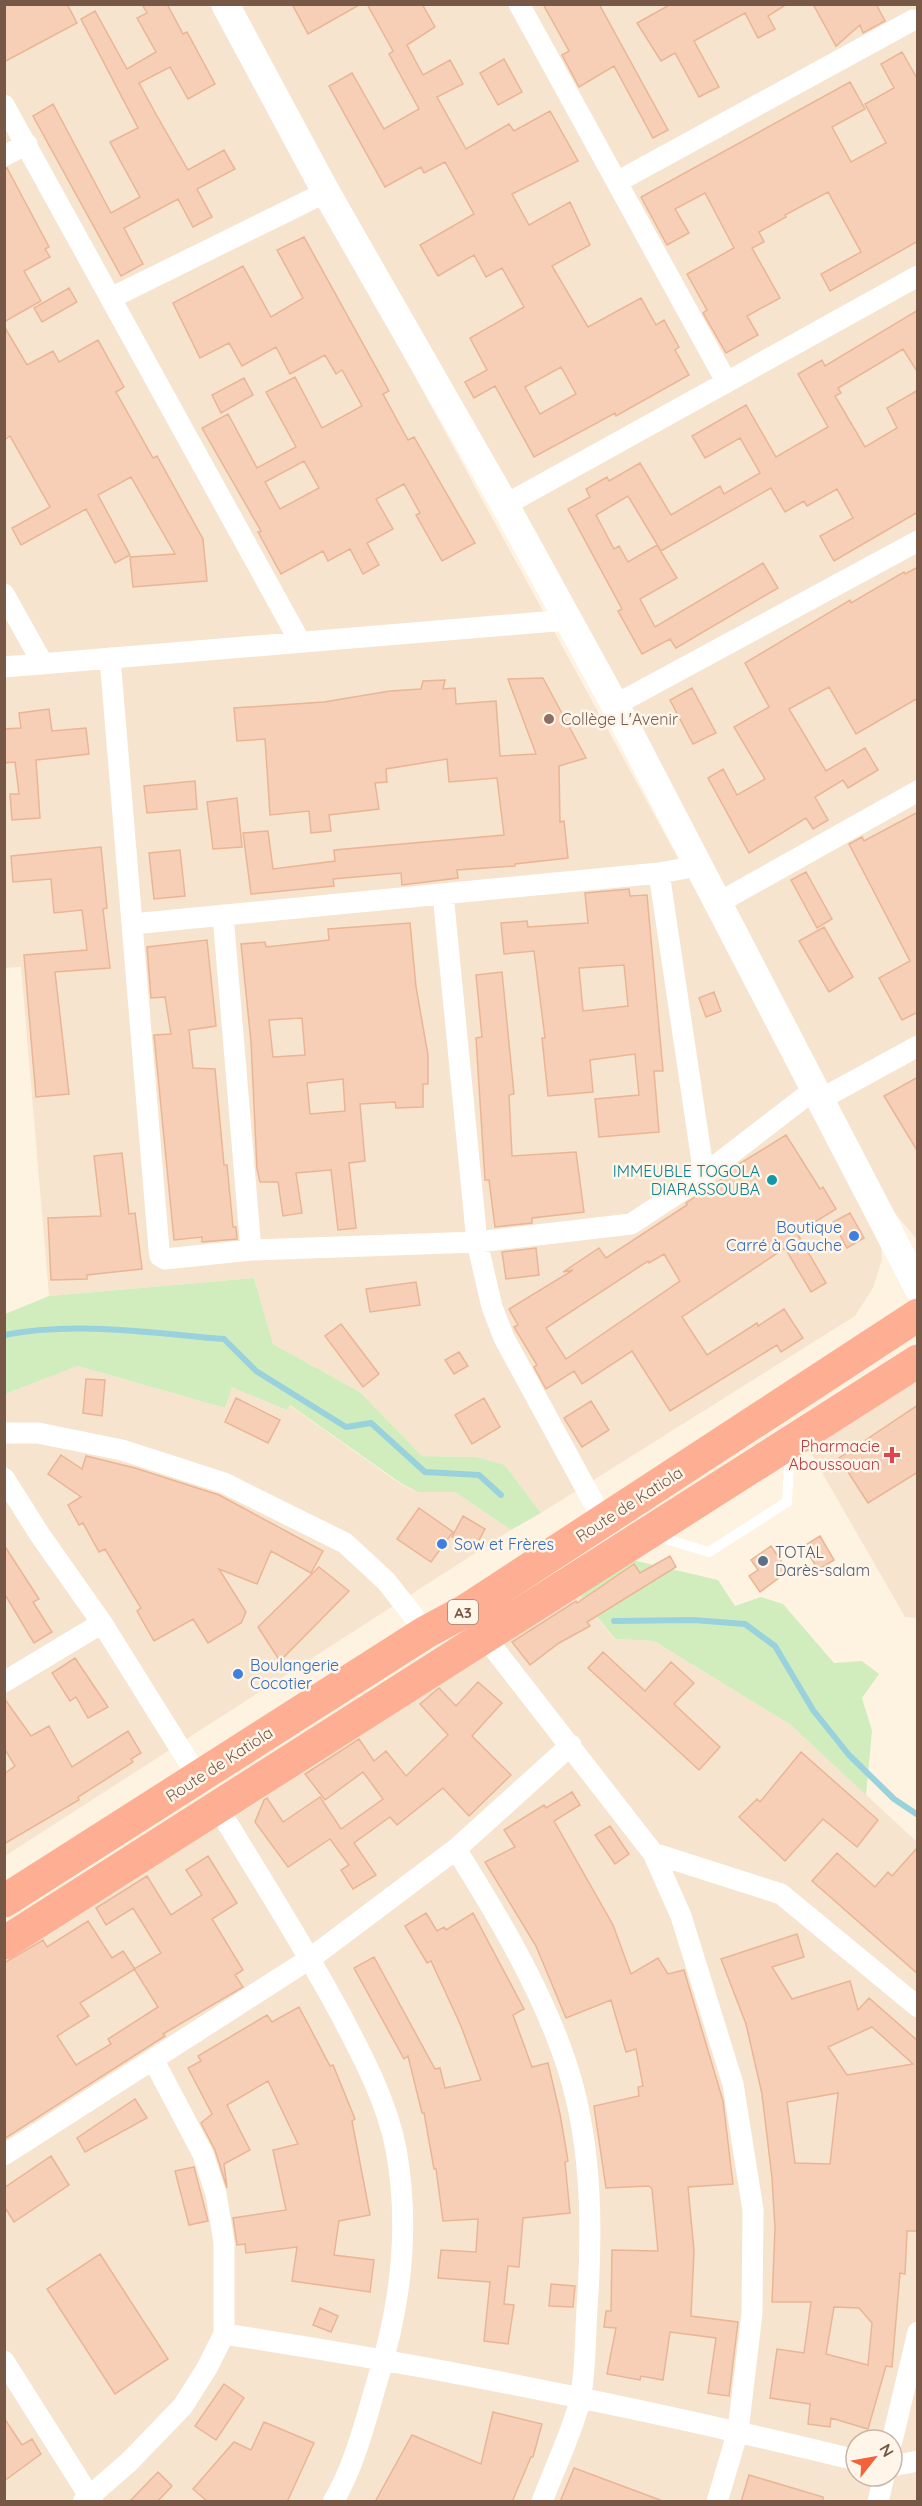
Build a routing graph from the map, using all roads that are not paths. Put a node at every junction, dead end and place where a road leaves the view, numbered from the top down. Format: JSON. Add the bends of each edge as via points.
{"nodes":[{"id":1,"x":225,"y":4,"type":"edge"},
{"id":2,"x":519,"y":4,"type":"edge"},
{"id":3,"x":911,"y":18,"type":"edge"},
{"id":4,"x":4,"y":105,"type":"edge"},
{"id":5,"x":27,"y":144,"type":"junction"},
{"id":6,"x":4,"y":156,"type":"edge"},
{"id":7,"x":617,"y":182,"type":"junction"},
{"id":8,"x":326,"y":192,"type":"junction"},
{"id":9,"x":918,"y":276,"type":"edge"},
{"id":10,"x":111,"y":297,"type":"junction"},
{"id":11,"x":726,"y":381,"type":"junction"},
{"id":12,"x":505,"y":505,"type":"junction"},
{"id":13,"x":918,"y":541,"type":"edge"},
{"id":14,"x":4,"y":594,"type":"edge"},
{"id":15,"x":568,"y":620,"type":"junction"},
{"id":16,"x":299,"y":640,"type":"junction"},
{"id":17,"x":110,"y":658,"type":"junction"},
{"id":18,"x":43,"y":664,"type":"junction"},
{"id":19,"x":4,"y":668,"type":"edge"},
{"id":20,"x":615,"y":705,"type":"junction"},
{"id":21,"x":918,"y":790,"type":"edge"},
{"id":22,"x":698,"y":866,"type":"junction"},
{"id":23,"x":658,"y":873,"type":"junction"},
{"id":24,"x":443,"y":894,"type":"junction"},
{"id":25,"x":718,"y":903,"type":"junction"},
{"id":26,"x":223,"y":915,"type":"junction"},
{"id":27,"x":132,"y":924,"type":"junction"},
{"id":28,"x":918,"y":1046,"type":"edge"},
{"id":29,"x":818,"y":1094,"type":"junction"},
{"id":30,"x":704,"y":1175,"type":"junction"},
{"id":31,"x":477,"y":1242,"type":"junction"},
{"id":32,"x":251,"y":1250,"type":"junction"},
{"id":33,"x":918,"y":1288,"type":"edge"},
{"id":34,"x":918,"y":1316,"type":"edge"},
{"id":35,"x":918,"y":1361,"type":"edge"},
{"id":36,"x":4,"y":1433,"type":"edge"},
{"id":37,"x":791,"y":1442,"type":"junction"},
{"id":38,"x":4,"y":1478,"type":"edge"},
{"id":39,"x":603,"y":1520,"type":"junction"},
{"id":40,"x":647,"y":1534,"type":"junction"},
{"id":41,"x":465,"y":1611,"type":"junction"},
{"id":42,"x":102,"y":1623,"type":"junction"},
{"id":43,"x":426,"y":1632,"type":"junction"},
{"id":44,"x":486,"y":1638,"type":"junction"},
{"id":45,"x":4,"y":1682,"type":"edge"},
{"id":46,"x":571,"y":1745,"type":"junction"},
{"id":47,"x":198,"y":1777,"type":"junction"},
{"id":48,"x":218,"y":1808,"type":"junction"},
{"id":49,"x":456,"y":1849,"type":"junction"},
{"id":50,"x":653,"y":1853,"type":"junction"},
{"id":51,"x":4,"y":1901,"type":"edge"},
{"id":52,"x":4,"y":1943,"type":"edge"},
{"id":53,"x":311,"y":1958,"type":"junction"},
{"id":54,"x":918,"y":2007,"type":"edge"},
{"id":55,"x":154,"y":2061,"type":"junction"},
{"id":56,"x":4,"y":2156,"type":"edge"},
{"id":57,"x":918,"y":2332,"type":"edge"},
{"id":58,"x":224,"y":2334,"type":"junction"},
{"id":59,"x":384,"y":2358,"type":"junction"},
{"id":60,"x":5,"y":2361,"type":"edge"},
{"id":61,"x":580,"y":2400,"type":"junction"},
{"id":62,"x":895,"y":2428,"type":"edge"},
{"id":63,"x":738,"y":2431,"type":"junction"},
{"id":64,"x":844,"y":2457,"type":"edge"},
{"id":65,"x":89,"y":2500,"type":"edge"},
{"id":66,"x":333,"y":2502,"type":"edge"},
{"id":67,"x":542,"y":2502,"type":"edge"},
{"id":68,"x":717,"y":2502,"type":"edge"}],
"edges":[{"from":1,"to":8,"type":"street"},
{"from":2,"to":7,"type":"street"},
{"from":3,"to":7,"type":"street"},
{"from":4,"to":5,"type":"street"},
{"from":5,"to":6,"type":"street"},
{"from":5,"to":10,"type":"street"},
{"from":7,"to":11,"type":"street"},
{"from":8,"to":10,"type":"street"},
{"from":8,"to":12,"type":"street"},
{"from":9,"to":11,"type":"street"},
{"from":10,"to":16,"type":"street"},
{"from":11,"to":12,"type":"street"},
{"from":12,"to":15,"type":"street"},
{"from":13,"to":20,"type":"street"},
{"from":14,"to":18,"type":"street"},
{"from":15,"to":16,"type":"street"},
{"from":15,"to":20,"type":"street"},
{"from":16,"to":17,"type":"street"},
{"from":17,"to":18,"type":"street"},
{"from":17,"to":27,"type":"street"},
{"from":18,"to":19,"type":"street"},
{"from":20,"to":22,"type":"street"},
{"from":21,"to":25,"type":"street"},
{"from":22,"to":23,"type":"street"},
{"from":22,"to":25,"type":"street"},
{"from":23,"to":24,"type":"street"},
{"from":23,"to":30,"type":"street"},
{"from":24,"to":26,"type":"street"},
{"from":24,"to":31,"type":"street"},
{"from":25,"to":29,"type":"street"},
{"from":26,"to":27,"type":"street"},
{"from":26,"to":32,"type":"street"},
{"from":27,"to":32,"type":"street","via":[[160,1256],[165,1259]]},
{"from":28,"to":29,"type":"street"},
{"from":29,"to":30,"type":"street"},
{"from":29,"to":33,"type":"street"},
{"from":30,"to":31,"type":"street","via":[[631,1224]]},
{"from":31,"to":32,"type":"street"},
{"from":31,"to":39,"type":"street","via":[[492,1307],[504,1338]]},
{"from":34,"to":39,"type":"highway","name":"Route de Katiola","number":"A3"},
{"from":35,"to":37,"type":"highway","number":"A3"},
{"from":36,"to":43,"type":"street","via":[[38,1433],[122,1450],[224,1483],[345,1543],[386,1581]]},
{"from":37,"to":40,"type":"highway","number":"A3"},
{"from":37,"to":40,"type":"lane","via":[[787,1502],[709,1552]]},
{"from":38,"to":42,"type":"street"},
{"from":39,"to":41,"type":"highway","name":"Route de Katiola","number":"A3"},
{"from":40,"to":44,"type":"highway","number":"A3"},
{"from":41,"to":43,"type":"highway","name":"Route de Katiola","number":"A3"},
{"from":41,"to":44,"type":"street"},
{"from":42,"to":45,"type":"street"},
{"from":42,"to":47,"type":"street"},
{"from":43,"to":47,"type":"highway","name":"Route de Katiola","number":"A3"},
{"from":44,"to":46,"type":"street"},
{"from":44,"to":48,"type":"highway","number":"A3"},
{"from":46,"to":49,"type":"street"},
{"from":46,"to":50,"type":"street"},
{"from":47,"to":51,"type":"highway","name":"Route de Katiola","number":"A3"},
{"from":48,"to":52,"type":"highway","number":"A3"},
{"from":48,"to":53,"type":"street"},
{"from":49,"to":53,"type":"street"},
{"from":49,"to":61,"type":"street","via":[[531,1978],[564,2054],[578,2109],[591,2255]]},
{"from":50,"to":54,"type":"street","via":[[781,1894]]},
{"from":50,"to":63,"type":"street","via":[[681,1916],[733,2084],[753,2210],[752,2313]]},
{"from":53,"to":55,"type":"street"},
{"from":53,"to":59,"type":"street","via":[[380,2094],[396,2149],[403,2216],[401,2284]]},
{"from":55,"to":56,"type":"street"},
{"from":55,"to":58,"type":"street","via":[[203,2154],[216,2194],[224,2242]]},
{"from":57,"to":62,"type":"street"},
{"from":58,"to":59,"type":"street"},
{"from":58,"to":65,"type":"street","via":[[183,2406]]},
{"from":59,"to":61,"type":"street"},
{"from":59,"to":66,"type":"street","via":[[363,2432]]},
{"from":60,"to":65,"type":"street"},
{"from":61,"to":63,"type":"street"},
{"from":61,"to":67,"type":"street"},
{"from":63,"to":64,"type":"street"},
{"from":63,"to":68,"type":"street"}]}
